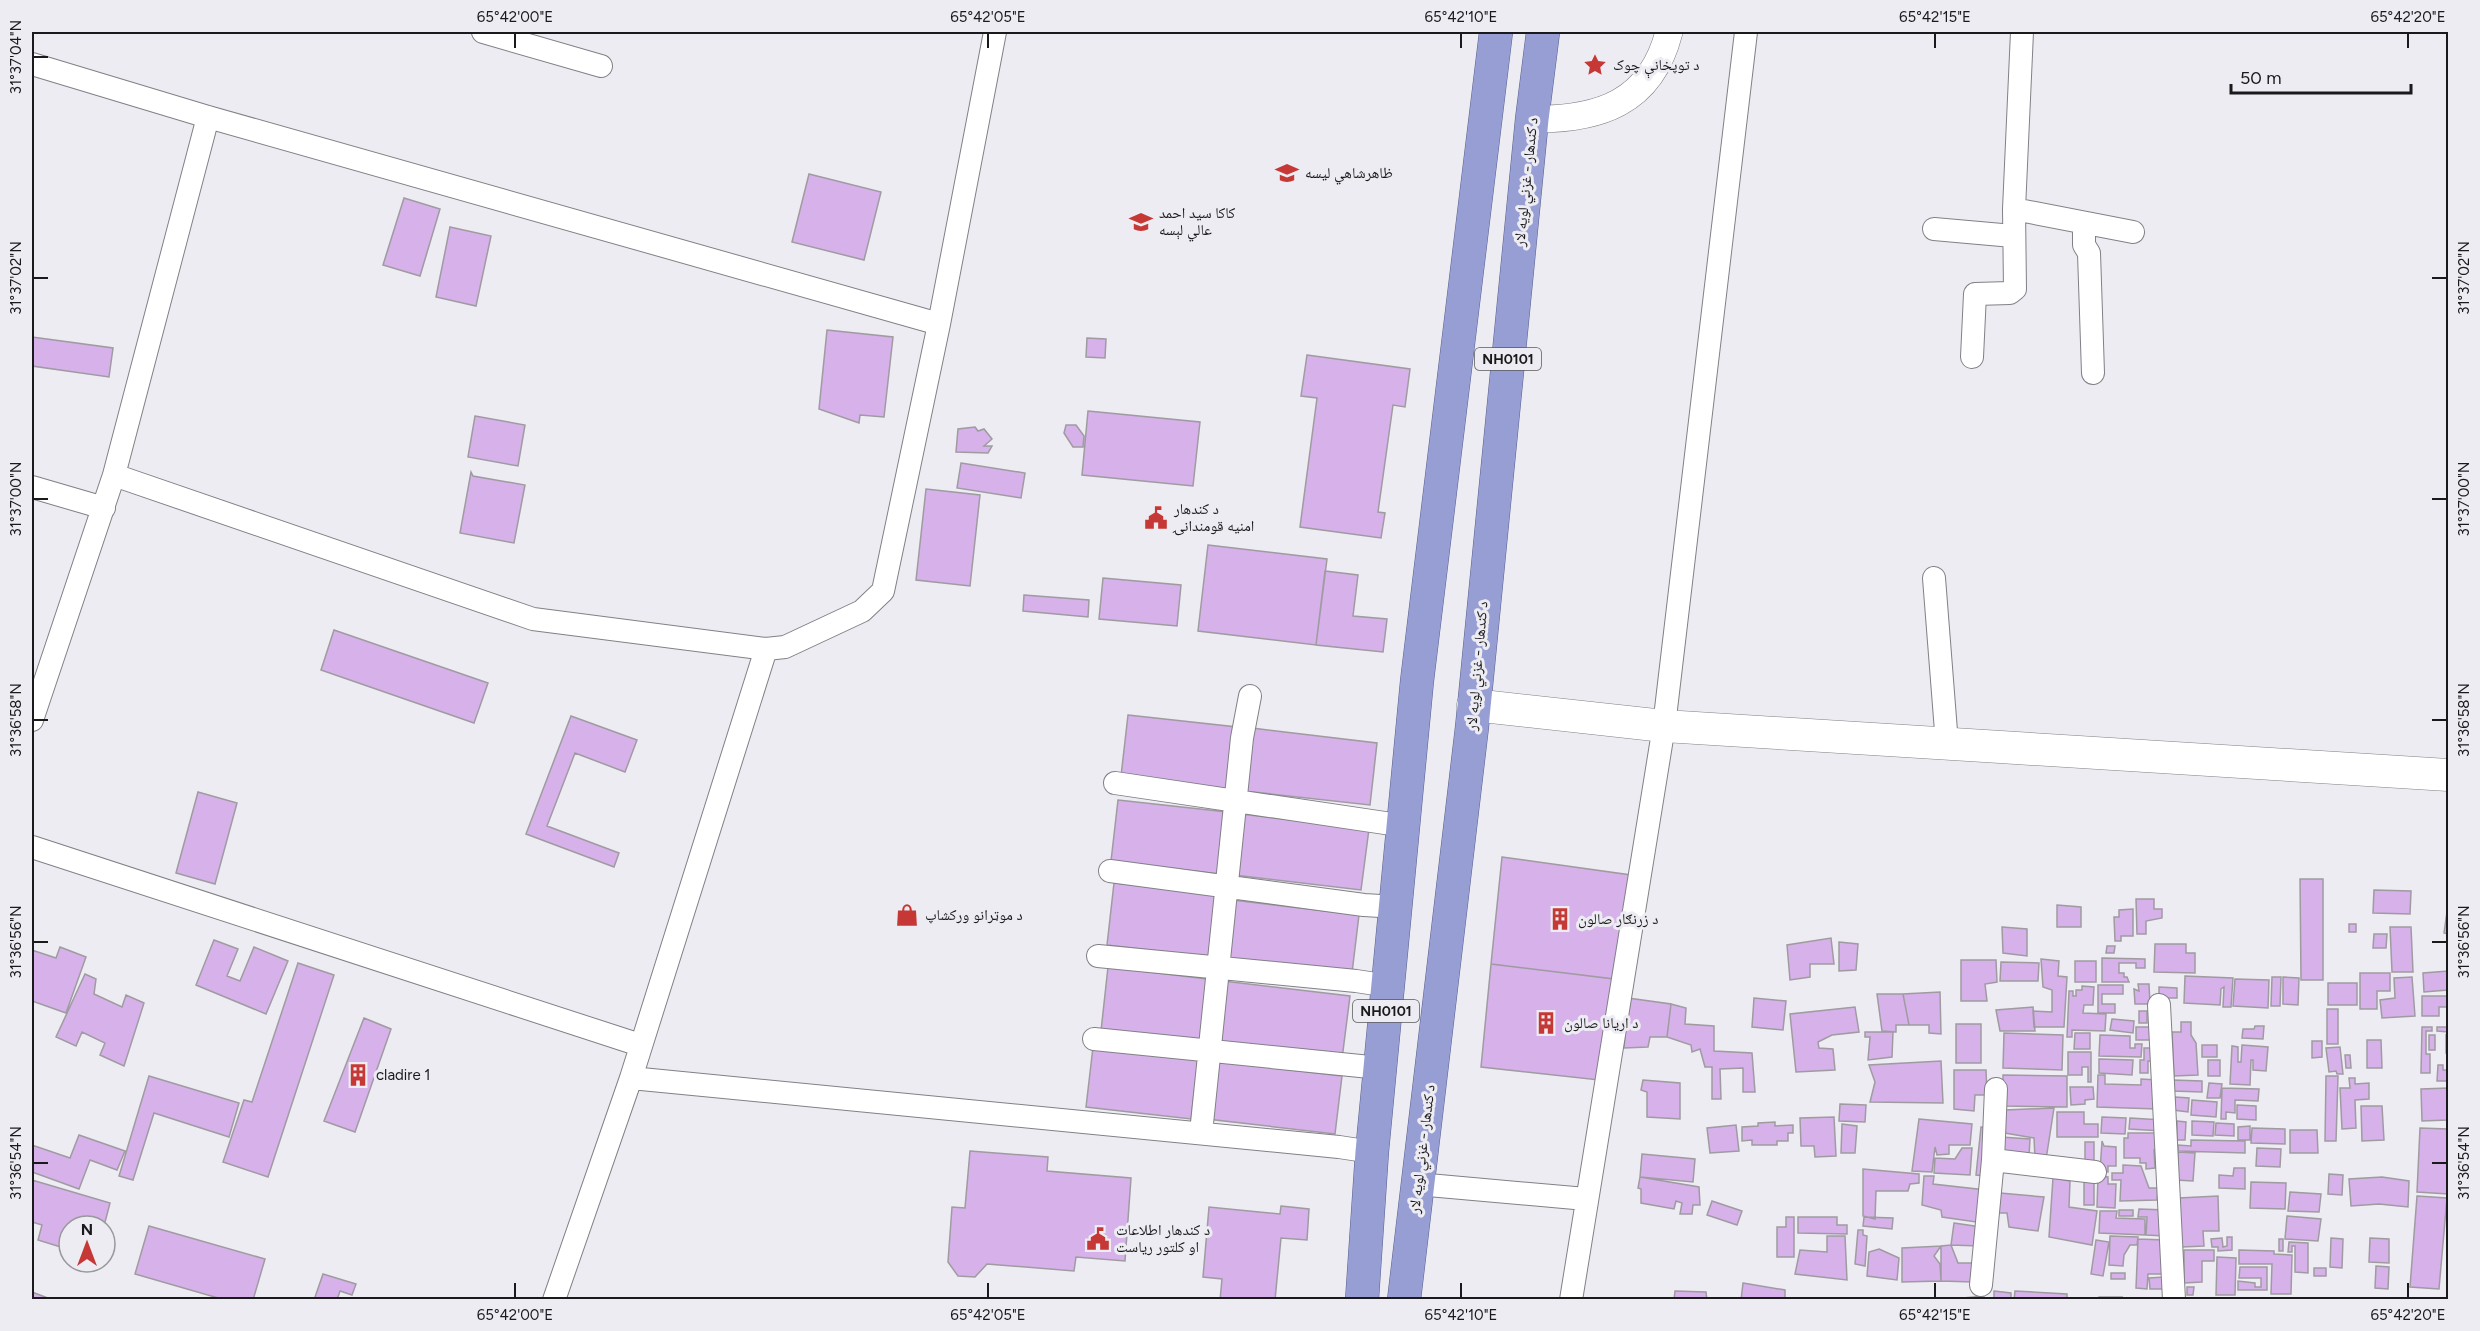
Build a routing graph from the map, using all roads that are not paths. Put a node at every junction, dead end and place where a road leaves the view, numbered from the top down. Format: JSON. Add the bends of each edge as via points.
{"nodes":[{"id":1,"x":483,"y":32,"type":"edge"},
{"id":2,"x":996,"y":32,"type":"edge"},
{"id":3,"x":1496,"y":32,"type":"edge"},
{"id":4,"x":1542,"y":32,"type":"edge"},
{"id":5,"x":1669,"y":32,"type":"edge"},
{"id":6,"x":1746,"y":32,"type":"edge"},
{"id":7,"x":2022,"y":32,"type":"edge"},
{"id":8,"x":32,"y":64,"type":"edge"},
{"id":9,"x":601,"y":66,"type":"dead end"},
{"id":10,"x":208,"y":117,"type":"junction"},
{"id":11,"x":1532,"y":119,"type":"junction"},
{"id":12,"x":2013,"y":209,"type":"junction"},
{"id":13,"x":2084,"y":223,"type":"junction"},
{"id":14,"x":1934,"y":229,"type":"dead end"},
{"id":15,"x":2133,"y":232,"type":"dead end"},
{"id":16,"x":2013,"y":236,"type":"junction"},
{"id":17,"x":939,"y":324,"type":"junction"},
{"id":18,"x":1972,"y":357,"type":"dead end"},
{"id":19,"x":2093,"y":373,"type":"dead end"},
{"id":20,"x":114,"y":475,"type":"junction"},
{"id":21,"x":32,"y":487,"type":"edge"},
{"id":22,"x":104,"y":508,"type":"junction"},
{"id":23,"x":1934,"y":578,"type":"dead end"},
{"id":24,"x":766,"y":649,"type":"junction"},
{"id":25,"x":1250,"y":696,"type":"dead end"},
{"id":26,"x":1473,"y":705,"type":"junction"},
{"id":27,"x":32,"y":720,"type":"edge"},
{"id":28,"x":1664,"y":726,"type":"junction"},
{"id":29,"x":1947,"y":744,"type":"junction"},
{"id":30,"x":2448,"y":775,"type":"edge"},
{"id":31,"x":1115,"y":783,"type":"dead end"},
{"id":32,"x":1235,"y":801,"type":"junction"},
{"id":33,"x":1405,"y":826,"type":"junction"},
{"id":34,"x":32,"y":847,"type":"edge"},
{"id":35,"x":1110,"y":871,"type":"dead end"},
{"id":36,"x":1226,"y":886,"type":"junction"},
{"id":37,"x":1397,"y":907,"type":"junction"},
{"id":38,"x":1098,"y":956,"type":"dead end"},
{"id":39,"x":1218,"y":968,"type":"junction"},
{"id":40,"x":1389,"y":986,"type":"junction"},
{"id":41,"x":2159,"y":1005,"type":"dead end"},
{"id":42,"x":1094,"y":1039,"type":"dead end"},
{"id":43,"x":640,"y":1045,"type":"junction"},
{"id":44,"x":1209,"y":1051,"type":"junction"},
{"id":45,"x":1380,"y":1068,"type":"junction"},
{"id":46,"x":631,"y":1078,"type":"junction"},
{"id":47,"x":1996,"y":1089,"type":"dead end"},
{"id":48,"x":1201,"y":1133,"type":"junction"},
{"id":49,"x":1372,"y":1152,"type":"junction"},
{"id":50,"x":1993,"y":1160,"type":"junction"},
{"id":51,"x":2095,"y":1172,"type":"dead end"},
{"id":52,"x":1417,"y":1184,"type":"junction"},
{"id":53,"x":1586,"y":1199,"type":"junction"},
{"id":54,"x":1982,"y":1285,"type":"dead end"},
{"id":55,"x":554,"y":1299,"type":"edge"},
{"id":56,"x":1362,"y":1299,"type":"edge"},
{"id":57,"x":1404,"y":1299,"type":"edge"},
{"id":58,"x":1570,"y":1299,"type":"edge"},
{"id":59,"x":2174,"y":1299,"type":"edge"}],
"edges":[{"from":1,"to":9,"type":"street"},
{"from":2,"to":17,"type":"street"},
{"from":3,"to":33,"type":"highway","number":"NH0101","via":[[1417,681]]},
{"from":4,"to":11,"type":"highway","name":"د کندهار - غزني لويه لار","number":"NH0101"},
{"from":5,"to":11,"type":"street","via":[[1648,78],[1624,100],[1595,114],[1564,120]]},
{"from":6,"to":28,"type":"street"},
{"from":7,"to":12,"type":"street"},
{"from":8,"to":10,"type":"street"},
{"from":10,"to":17,"type":"street"},
{"from":10,"to":20,"type":"street"},
{"from":11,"to":26,"type":"highway","name":"د کندهار - غزني لويه لار","number":"NH0101"},
{"from":12,"to":13,"type":"street"},
{"from":12,"to":16,"type":"street"},
{"from":13,"to":15,"type":"street"},
{"from":13,"to":19,"type":"street","via":[[2084,245],[2089,253]]},
{"from":14,"to":16,"type":"street"},
{"from":16,"to":18,"type":"street","via":[[2014,289],[2007,294],[1975,294]]},
{"from":17,"to":24,"type":"street","via":[[883,591],[862,611],[785,647]]},
{"from":20,"to":22,"type":"street"},
{"from":20,"to":24,"type":"street","via":[[533,619]]},
{"from":21,"to":22,"type":"street"},
{"from":22,"to":27,"type":"street"},
{"from":23,"to":29,"type":"street"},
{"from":24,"to":43,"type":"street"},
{"from":25,"to":32,"type":"street"},
{"from":26,"to":28,"type":"main road"},
{"from":26,"to":52,"type":"highway","name":"د کندهار - غزني لويه لار","number":"NH0101"},
{"from":28,"to":29,"type":"main road"},
{"from":28,"to":53,"type":"street"},
{"from":29,"to":30,"type":"main road"},
{"from":31,"to":32,"type":"street"},
{"from":32,"to":33,"type":"street"},
{"from":32,"to":36,"type":"street"},
{"from":33,"to":37,"type":"highway","number":"NH0101"},
{"from":34,"to":43,"type":"street"},
{"from":35,"to":36,"type":"street"},
{"from":36,"to":37,"type":"street"},
{"from":36,"to":39,"type":"street"},
{"from":37,"to":40,"type":"highway","number":"NH0101"},
{"from":38,"to":39,"type":"street"},
{"from":39,"to":40,"type":"street"},
{"from":39,"to":44,"type":"street"},
{"from":40,"to":45,"type":"highway","number":"NH0101"},
{"from":41,"to":59,"type":"street"},
{"from":42,"to":44,"type":"street"},
{"from":43,"to":46,"type":"street"},
{"from":44,"to":45,"type":"street"},
{"from":44,"to":48,"type":"street"},
{"from":45,"to":49,"type":"highway","number":"NH0101"},
{"from":46,"to":48,"type":"street"},
{"from":46,"to":55,"type":"street"},
{"from":47,"to":50,"type":"street"},
{"from":48,"to":49,"type":"street"},
{"from":49,"to":56,"type":"highway","number":"NH0101"},
{"from":50,"to":51,"type":"street"},
{"from":50,"to":54,"type":"street"},
{"from":52,"to":53,"type":"street"},
{"from":52,"to":57,"type":"highway","name":"د کندهار - غزني لويه لار","number":"NH0101"},
{"from":53,"to":58,"type":"street"}]}
